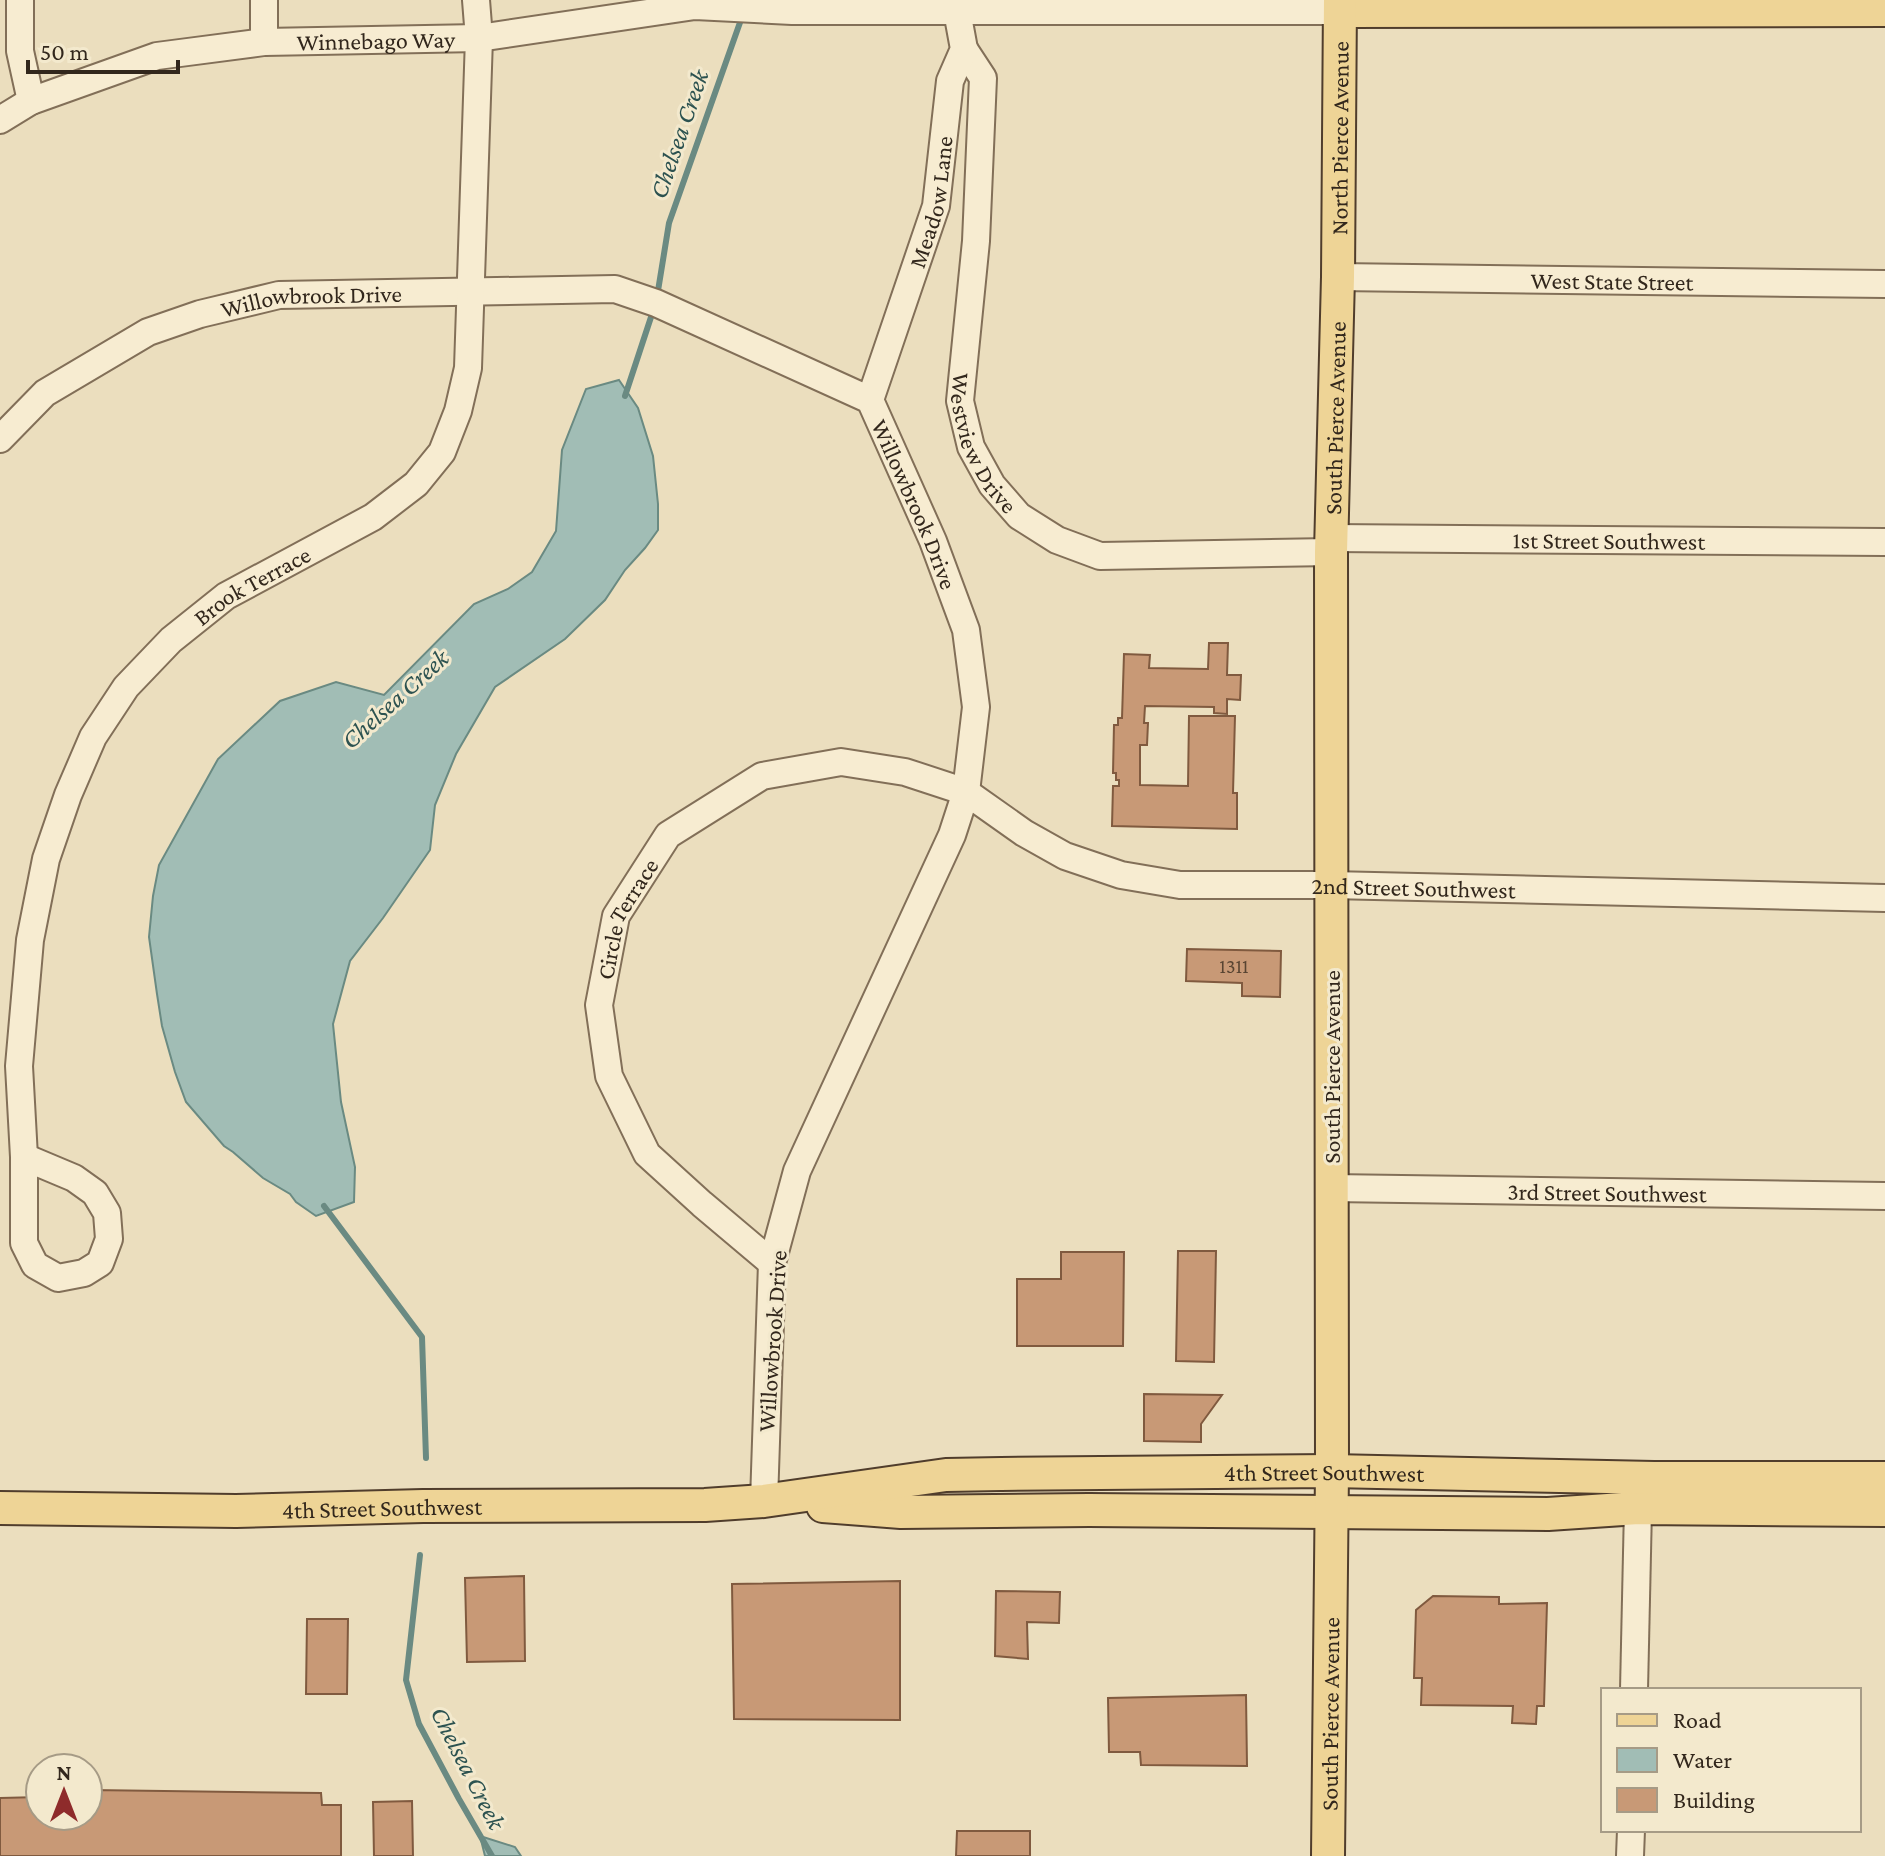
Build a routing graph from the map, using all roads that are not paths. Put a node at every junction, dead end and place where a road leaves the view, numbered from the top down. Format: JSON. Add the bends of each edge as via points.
{"nodes":[{"id":1,"x":20,"y":0,"type":"edge"},
{"id":2,"x":264,"y":0,"type":"edge"},
{"id":3,"x":476,"y":0,"type":"edge"},
{"id":4,"x":1340,"y":5,"type":"edge"},
{"id":5,"x":956,"y":6,"type":"edge"},
{"id":6,"x":1875,"y":7,"type":"edge"},
{"id":7,"x":479,"y":38,"type":"junction"},
{"id":8,"x":264,"y":42,"type":"junction"},
{"id":9,"x":964,"y":49,"type":"junction"},
{"id":10,"x":31,"y":101,"type":"junction"},
{"id":11,"x":0,"y":120,"type":"edge"},
{"id":12,"x":1338,"y":277,"type":"junction"},
{"id":13,"x":1885,"y":284,"type":"edge"},
{"id":14,"x":470,"y":291,"type":"junction"},
{"id":15,"x":870,"y":400,"type":"junction"},
{"id":16,"x":0,"y":439,"type":"edge"},
{"id":17,"x":1885,"y":542,"type":"edge"},
{"id":18,"x":1331,"y":545,"type":"junction"},
{"id":19,"x":966,"y":792,"type":"junction"},
{"id":20,"x":1331,"y":885,"type":"junction"},
{"id":21,"x":1885,"y":898,"type":"edge"},
{"id":22,"x":10,"y":1066,"type":"edge"},
{"id":23,"x":24,"y":1157,"type":"junction"},
{"id":24,"x":1331,"y":1188,"type":"junction"},
{"id":25,"x":1885,"y":1196,"type":"edge"},
{"id":26,"x":772,"y":1263,"type":"junction"},
{"id":27,"x":1332,"y":1471,"type":"junction"},
{"id":28,"x":1885,"y":1478,"type":"edge"},
{"id":29,"x":764,"y":1501,"type":"junction"},
{"id":30,"x":0,"y":1508,"type":"edge"},
{"id":31,"x":1638,"y":1508,"type":"junction"},
{"id":32,"x":1885,"y":1510,"type":"edge"},
{"id":33,"x":1332,"y":1512,"type":"junction"},
{"id":34,"x":1634,"y":1688,"type":"edge"},
{"id":35,"x":1631,"y":1832,"type":"edge"},
{"id":36,"x":1328,"y":1856,"type":"edge"},
{"id":37,"x":1630,"y":1856,"type":"edge"}],
"edges":[{"from":1,"to":10,"type":"street","via":[[20,51]]},
{"from":2,"to":8,"type":"street"},
{"from":3,"to":7,"type":"street","name":"Brook Terrace"},
{"from":4,"to":5,"type":"street","name":"Winnebago Way"},
{"from":4,"to":6,"type":"main road"},
{"from":4,"to":12,"type":"main road","name":"North Pierce Avenue"},
{"from":5,"to":7,"type":"street","name":"Winnebago Way","via":[[792,11],[695,6]]},
{"from":5,"to":9,"type":"street"},
{"from":7,"to":8,"type":"street","name":"Winnebago Way"},
{"from":7,"to":14,"type":"street","name":"Brook Terrace"},
{"from":8,"to":10,"type":"street","name":"Winnebago Way","via":[[157,56]]},
{"from":9,"to":15,"type":"street","name":"Meadow Lane","via":[[950,81],[936,206]]},
{"from":9,"to":18,"type":"street","name":"Westview Drive","via":[[983,78],[976,241],[960,401],[971,447],[992,485],[1019,516],[1057,540],[1100,556]]},
{"from":10,"to":11,"type":"street","name":"Winnebago Way"},
{"from":12,"to":13,"type":"street","name":"West State Street"},
{"from":12,"to":18,"type":"main road","name":"South Pierce Avenue"},
{"from":14,"to":15,"type":"street","name":"Willowbrook Drive","via":[[615,289]]},
{"from":14,"to":16,"type":"street","name":"Willowbrook Drive","via":[[279,295],[200,314],[148,332],[45,393]]},
{"from":14,"to":22,"type":"street","name":"Brook Terrace","via":[[468,368],[458,411],[442,452],[416,484],[373,517],[226,596],[171,640],[126,687],[93,737],[46,859]]},
{"from":15,"to":19,"type":"street","name":"Willowbrook Drive","via":[[966,630],[976,707]]},
{"from":17,"to":18,"type":"street","name":"1st Street Southwest"},
{"from":18,"to":20,"type":"main road","name":"South Pierce Avenue"},
{"from":19,"to":20,"type":"street","name":"2nd Street Southwest","via":[[1065,856],[1121,875],[1180,885]]},
{"from":19,"to":26,"type":"street","name":"Willowbrook Drive","via":[[952,835],[797,1171]]},
{"from":19,"to":26,"type":"street","name":"Circle Terrace","via":[[905,772],[841,762],[762,776],[668,835],[616,916],[599,1005],[609,1076],[647,1154]]},
{"from":20,"to":21,"type":"street","name":"2nd Street Southwest"},
{"from":20,"to":24,"type":"main road","name":"South Pierce Avenue"},
{"from":22,"to":23,"type":"street","name":"Brook Terrace"},
{"from":23,"to":23,"type":"street","name":"Brook Terrace","via":[[24,1243],[35,1265],[58,1278],[84,1273],[100,1263],[109,1239],[107,1213],[95,1193],[74,1178]]},
{"from":24,"to":25,"type":"street","name":"3rd Street Southwest"},
{"from":24,"to":27,"type":"main road","name":"South Pierce Avenue"},
{"from":26,"to":29,"type":"street","name":"Willowbrook Drive"},
{"from":27,"to":28,"type":"main road","name":"4th Street Southwest"},
{"from":27,"to":29,"type":"main road","name":"4th Street Southwest","via":[[946,1475]]},
{"from":27,"to":33,"type":"main road","name":"South Pierce Avenue"},
{"from":29,"to":30,"type":"main road","name":"4th Street Southwest","via":[[236,1511]]},
{"from":29,"to":33,"type":"main road","name":"4th Street Southwest","via":[[901,1512]]},
{"from":31,"to":32,"type":"main road","name":"4th Street Southwest"},
{"from":31,"to":33,"type":"main road","name":"4th Street Southwest","via":[[1548,1514]]},
{"from":31,"to":34,"type":"street"},
{"from":33,"to":36,"type":"main road","name":"South Pierce Avenue"},
{"from":35,"to":37,"type":"street"}]}
